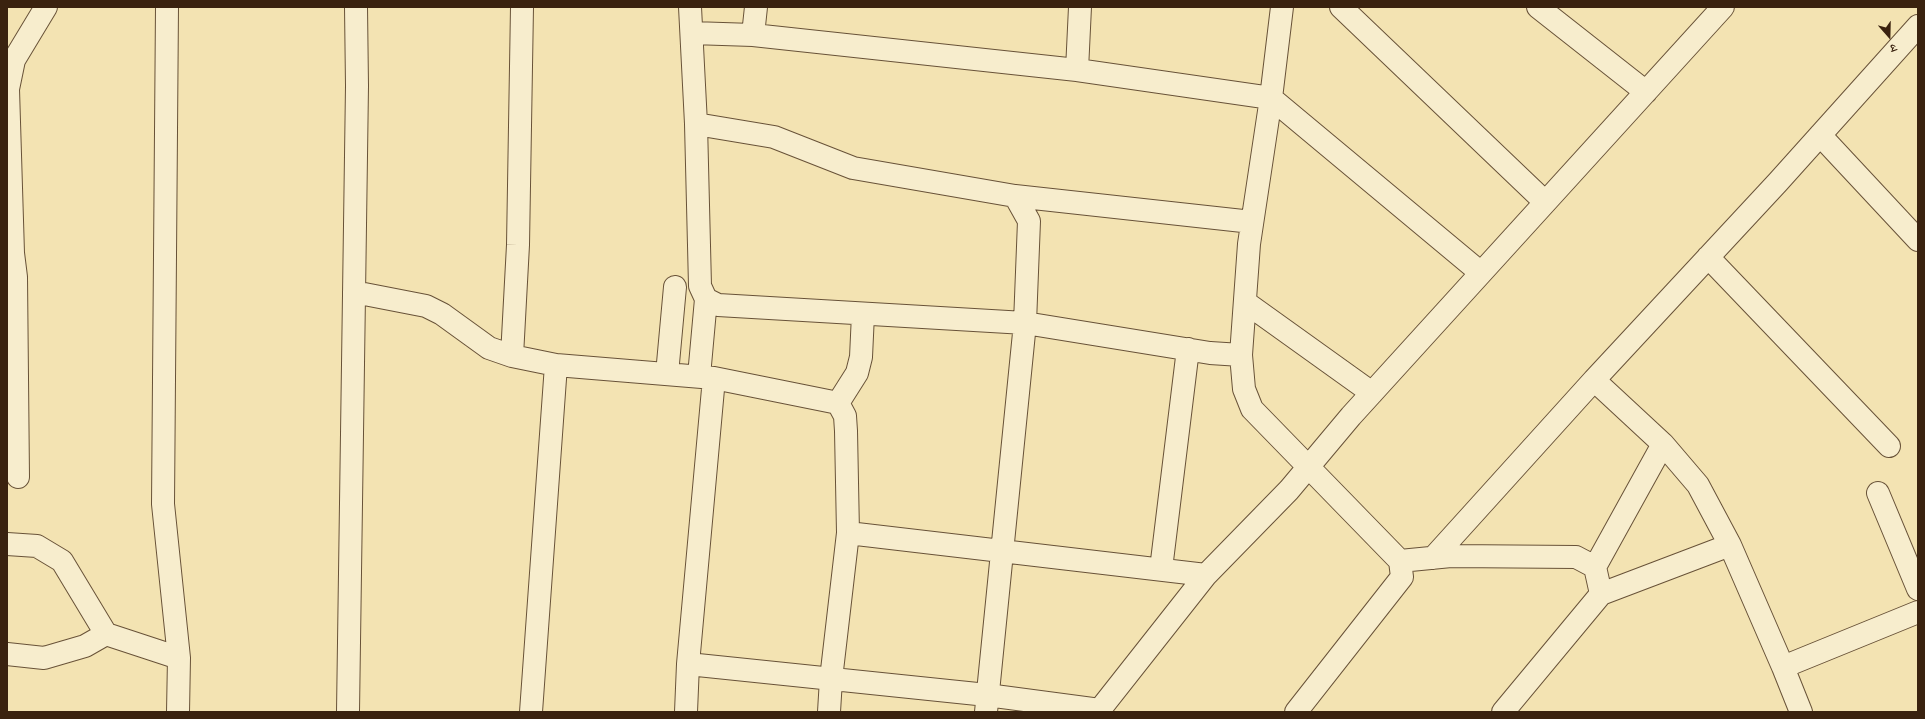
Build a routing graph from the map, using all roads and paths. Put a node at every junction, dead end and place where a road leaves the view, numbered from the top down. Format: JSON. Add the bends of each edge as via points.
{"nodes":[{"id":1,"x":46,"y":7,"type":"edge"},
{"id":2,"x":167,"y":7,"type":"edge"},
{"id":3,"x":356,"y":7,"type":"edge"},
{"id":4,"x":522,"y":7,"type":"edge"},
{"id":5,"x":690,"y":7,"type":"edge"},
{"id":6,"x":756,"y":7,"type":"edge"},
{"id":7,"x":1080,"y":7,"type":"edge"},
{"id":8,"x":1282,"y":7,"type":"edge"},
{"id":9,"x":1341,"y":7,"type":"edge"},
{"id":10,"x":1538,"y":7,"type":"edge"},
{"id":11,"x":1723,"y":7,"type":"edge"},
{"id":12,"x":1918,"y":26,"type":"edge"},
{"id":13,"x":692,"y":33,"type":"junction"},
{"id":14,"x":753,"y":35,"type":"junction"},
{"id":15,"x":1077,"y":70,"type":"junction"},
{"id":16,"x":1646,"y":92,"type":"junction"},
{"id":17,"x":1271,"y":98,"type":"junction"},
{"id":18,"x":696,"y":124,"type":"junction"},
{"id":19,"x":1820,"y":135,"type":"junction"},
{"id":20,"x":1014,"y":196,"type":"junction"},
{"id":21,"x":1546,"y":202,"type":"junction"},
{"id":22,"x":1252,"y":222,"type":"junction"},
{"id":23,"x":1918,"y":240,"type":"edge"},
{"id":24,"x":10,"y":253,"type":"edge"},
{"id":25,"x":1708,"y":257,"type":"junction"},
{"id":26,"x":1481,"y":273,"type":"junction"},
{"id":27,"x":675,"y":287,"type":"dead end"},
{"id":28,"x":354,"y":292,"type":"junction"},
{"id":29,"x":706,"y":299,"type":"junction"},
{"id":30,"x":1245,"y":302,"type":"junction"},
{"id":31,"x":863,"y":314,"type":"junction"},
{"id":32,"x":1025,"y":323,"type":"junction"},
{"id":33,"x":1188,"y":349,"type":"junction"},
{"id":34,"x":1241,"y":355,"type":"junction"},
{"id":35,"x":512,"y":356,"type":"junction"},
{"id":36,"x":556,"y":365,"type":"junction"},
{"id":37,"x":667,"y":374,"type":"junction"},
{"id":38,"x":706,"y":377,"type":"junction"},
{"id":39,"x":1594,"y":380,"type":"junction"},
{"id":40,"x":1372,"y":392,"type":"junction"},
{"id":41,"x":838,"y":403,"type":"junction"},
{"id":42,"x":1663,"y":444,"type":"junction"},
{"id":43,"x":1889,"y":446,"type":"dead end"},
{"id":44,"x":1309,"y":466,"type":"junction"},
{"id":45,"x":18,"y":477,"type":"dead end"},
{"id":46,"x":1878,"y":493,"type":"dead end"},
{"id":47,"x":848,"y":533,"type":"junction"},
{"id":48,"x":7,"y":544,"type":"edge"},
{"id":49,"x":1730,"y":545,"type":"junction"},
{"id":50,"x":1002,"y":550,"type":"junction"},
{"id":51,"x":1433,"y":558,"type":"junction"},
{"id":52,"x":1400,"y":561,"type":"junction"},
{"id":53,"x":1595,"y":567,"type":"junction"},
{"id":54,"x":1161,"y":569,"type":"junction"},
{"id":55,"x":1206,"y":575,"type":"junction"},
{"id":56,"x":1918,"y":589,"type":"edge"},
{"id":57,"x":1602,"y":594,"type":"junction"},
{"id":58,"x":1918,"y":612,"type":"edge"},
{"id":59,"x":106,"y":634,"type":"junction"},
{"id":60,"x":7,"y":654,"type":"edge"},
{"id":61,"x":179,"y":658,"type":"junction"},
{"id":62,"x":688,"y":664,"type":"junction"},
{"id":63,"x":1783,"y":667,"type":"junction"},
{"id":64,"x":831,"y":679,"type":"junction"},
{"id":65,"x":986,"y":704,"type":"edge"},
{"id":66,"x":1099,"y":711,"type":"edge"},
{"id":67,"x":178,"y":712,"type":"edge"},
{"id":68,"x":348,"y":712,"type":"edge"},
{"id":69,"x":531,"y":712,"type":"edge"},
{"id":70,"x":686,"y":712,"type":"edge"},
{"id":71,"x":829,"y":712,"type":"edge"},
{"id":72,"x":1296,"y":712,"type":"edge"},
{"id":73,"x":1503,"y":712,"type":"edge"},
{"id":74,"x":1801,"y":712,"type":"edge"}],
"edges":[{"from":1,"to":24,"type":"street","via":[[14,60],[8,89]]},
{"from":2,"to":61,"type":"street","via":[[163,504]]},
{"from":3,"to":28,"type":"street","via":[[358,86]]},
{"from":4,"to":35,"type":"street","via":[[518,246]]},
{"from":5,"to":13,"type":"street"},
{"from":6,"to":14,"type":"street"},
{"from":7,"to":15,"type":"street"},
{"from":8,"to":17,"type":"street"},
{"from":9,"to":21,"type":"street"},
{"from":10,"to":16,"type":"street"},
{"from":11,"to":16,"type":"street"},
{"from":12,"to":19,"type":"street"},
{"from":13,"to":14,"type":"street"},
{"from":13,"to":18,"type":"street"},
{"from":14,"to":15,"type":"street"},
{"from":15,"to":17,"type":"street"},
{"from":16,"to":21,"type":"street"},
{"from":17,"to":22,"type":"street"},
{"from":17,"to":26,"type":"street"},
{"from":18,"to":20,"type":"street","via":[[774,137],[853,168]]},
{"from":18,"to":29,"type":"street","via":[[700,286]]},
{"from":19,"to":23,"type":"street"},
{"from":19,"to":25,"type":"street"},
{"from":20,"to":22,"type":"street"},
{"from":20,"to":32,"type":"street","via":[[1029,221]]},
{"from":21,"to":26,"type":"street"},
{"from":22,"to":30,"type":"street","via":[[1248,244]]},
{"from":24,"to":45,"type":"street","via":[[16,277]]},
{"from":25,"to":39,"type":"street"},
{"from":25,"to":43,"type":"street"},
{"from":26,"to":40,"type":"street"},
{"from":27,"to":37,"type":"street"},
{"from":28,"to":35,"type":"street","via":[[426,306],[442,314],[489,348]]},
{"from":28,"to":68,"type":"street"},
{"from":29,"to":31,"type":"street","via":[[718,305]]},
{"from":29,"to":38,"type":"street"},
{"from":30,"to":34,"type":"street"},
{"from":30,"to":40,"type":"street"},
{"from":31,"to":32,"type":"street"},
{"from":31,"to":41,"type":"street","via":[[858,373]]},
{"from":32,"to":33,"type":"street"},
{"from":32,"to":50,"type":"street"},
{"from":33,"to":34,"type":"street"},
{"from":33,"to":54,"type":"street"},
{"from":34,"to":44,"type":"street","via":[[1244,389],[1252,409]]},
{"from":35,"to":36,"type":"street"},
{"from":36,"to":37,"type":"street"},
{"from":36,"to":69,"type":"street"},
{"from":37,"to":38,"type":"street"},
{"from":38,"to":41,"type":"street"},
{"from":38,"to":62,"type":"street"},
{"from":39,"to":42,"type":"street"},
{"from":39,"to":51,"type":"street"},
{"from":40,"to":44,"type":"street"},
{"from":41,"to":47,"type":"street","via":[[845,416]]},
{"from":42,"to":49,"type":"street","via":[[1698,485]]},
{"from":42,"to":53,"type":"street"},
{"from":44,"to":52,"type":"street"},
{"from":44,"to":55,"type":"street"},
{"from":46,"to":56,"type":"street"},
{"from":47,"to":50,"type":"street"},
{"from":47,"to":64,"type":"street"},
{"from":48,"to":59,"type":"street","via":[[37,546],[62,561]]},
{"from":49,"to":57,"type":"street"},
{"from":49,"to":63,"type":"street"},
{"from":50,"to":54,"type":"street"},
{"from":50,"to":65,"type":"street"},
{"from":51,"to":52,"type":"street"},
{"from":51,"to":53,"type":"street","via":[[1576,557]]},
{"from":52,"to":72,"type":"street","via":[[1402,577]]},
{"from":53,"to":57,"type":"street"},
{"from":54,"to":55,"type":"street"},
{"from":55,"to":66,"type":"street"},
{"from":57,"to":73,"type":"street"},
{"from":58,"to":63,"type":"street"},
{"from":59,"to":60,"type":"street","via":[[85,646],[44,658]]},
{"from":59,"to":61,"type":"street"},
{"from":61,"to":67,"type":"street"},
{"from":62,"to":64,"type":"street"},
{"from":62,"to":70,"type":"street"},
{"from":63,"to":74,"type":"street"},
{"from":64,"to":65,"type":"street"},
{"from":64,"to":71,"type":"street"},
{"from":65,"to":66,"type":"street"}]}
